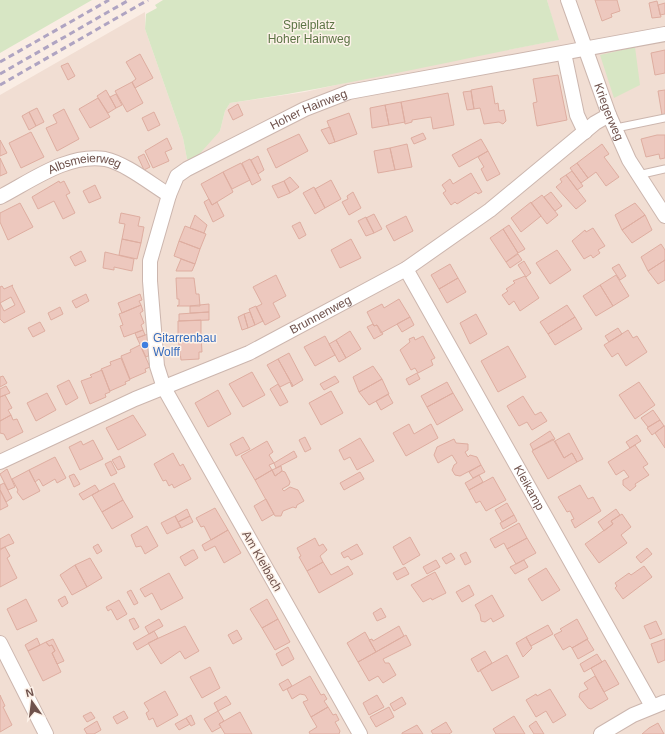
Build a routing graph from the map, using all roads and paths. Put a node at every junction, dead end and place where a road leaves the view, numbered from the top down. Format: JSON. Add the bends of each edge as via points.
{"nodes":[{"id":1,"x":568,"y":0,"type":"edge"},
{"id":2,"x":665,"y":34,"type":"edge"},
{"id":3,"x":584,"y":49,"type":"junction"},
{"id":4,"x":564,"y":53,"type":"junction"},
{"id":5,"x":665,"y":118,"type":"edge"},
{"id":6,"x":612,"y":122,"type":"junction"},
{"id":7,"x":584,"y":132,"type":"junction"},
{"id":8,"x":665,"y":169,"type":"edge"},
{"id":9,"x":638,"y":175,"type":"junction"},
{"id":10,"x":168,"y":195,"type":"junction"},
{"id":11,"x":0,"y":197,"type":"edge"},
{"id":12,"x":665,"y":216,"type":"edge"},
{"id":13,"x":406,"y":269,"type":"junction"},
{"id":14,"x":164,"y":388,"type":"junction"},
{"id":15,"x":0,"y":462,"type":"edge"},
{"id":16,"x":0,"y":643,"type":"edge"},
{"id":17,"x":658,"y":704,"type":"edge"},
{"id":18,"x":46,"y":734,"type":"edge"},
{"id":19,"x":360,"y":734,"type":"edge"},
{"id":20,"x":601,"y":734,"type":"edge"}],
"edges":[{"from":1,"to":3,"type":"street","name":"Kriegerweg"},
{"from":2,"to":3,"type":"street","name":"Hoher Hainweg"},
{"from":3,"to":4,"type":"street","name":"Hoher Hainweg"},
{"from":3,"to":6,"type":"street","name":"Kriegerweg"},
{"from":4,"to":7,"type":"street","via":[[577,115]]},
{"from":4,"to":10,"type":"street","name":"Hoher Hainweg","via":[[349,92],[316,104],[187,169],[177,176]]},
{"from":5,"to":6,"type":"lane"},
{"from":6,"to":7,"type":"street","name":"Brunnenweg","via":[[595,123]]},
{"from":6,"to":9,"type":"street","name":"Kriegerweg"},
{"from":7,"to":13,"type":"street","name":"Brunnenweg","via":[[490,210]]},
{"from":8,"to":9,"type":"lane"},
{"from":9,"to":12,"type":"street","name":"Kriegerweg"},
{"from":10,"to":11,"type":"street","name":"Albsmeierweg","via":[[125,168],[106,160],[86,159],[63,165]]},
{"from":10,"to":14,"type":"street","name":"Hoher Hainweg","via":[[150,261],[157,366]]},
{"from":13,"to":14,"type":"street","name":"Brunnenweg","via":[[249,353]]},
{"from":13,"to":17,"type":"street","name":"Kleikamp"},
{"from":14,"to":15,"type":"street","name":"Brunnenweg","via":[[121,405]]},
{"from":14,"to":19,"type":"street","name":"Am Kleibach"},
{"from":16,"to":18,"type":"street"},
{"from":17,"to":20,"type":"street"}]}
